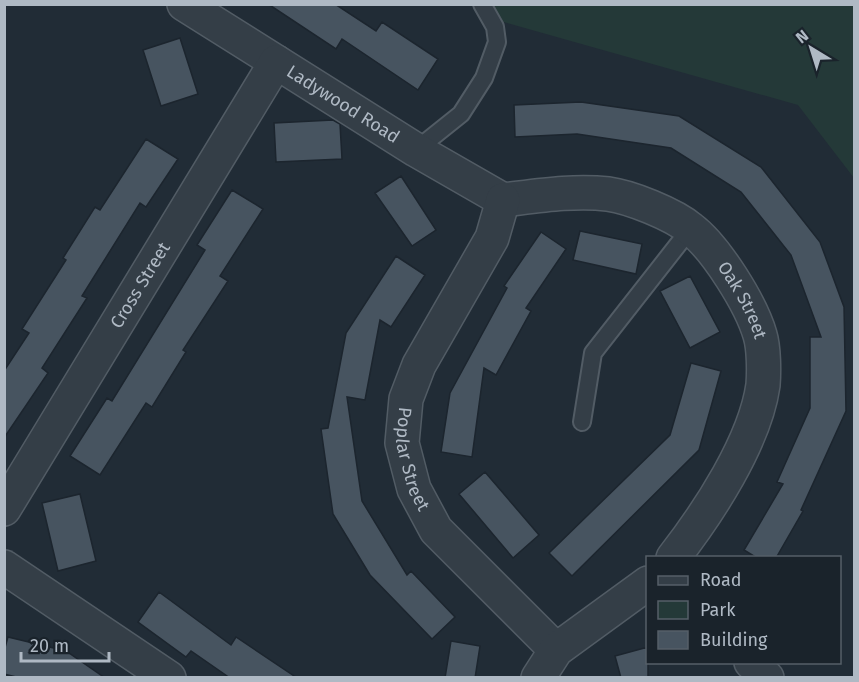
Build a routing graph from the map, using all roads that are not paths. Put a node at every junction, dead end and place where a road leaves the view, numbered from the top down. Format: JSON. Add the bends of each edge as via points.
{"nodes":[{"id":1,"x":184,"y":4,"type":"edge"},
{"id":2,"x":482,"y":4,"type":"edge"},
{"id":3,"x":276,"y":62,"type":"junction"},
{"id":4,"x":416,"y":150,"type":"junction"},
{"id":5,"x":503,"y":200,"type":"junction"},
{"id":6,"x":691,"y":228,"type":"junction"},
{"id":7,"x":582,"y":422,"type":"dead end"},
{"id":8,"x":4,"y":509,"type":"edge"},
{"id":9,"x":675,"y":556,"type":"edge"},
{"id":10,"x":4,"y":567,"type":"edge"},
{"id":11,"x":646,"y":584,"type":"edge"},
{"id":12,"x":556,"y":651,"type":"junction"},
{"id":13,"x":752,"y":664,"type":"edge"},
{"id":14,"x":169,"y":678,"type":"edge"},
{"id":15,"x":538,"y":678,"type":"edge"},
{"id":16,"x":767,"y":678,"type":"edge"}],
"edges":[{"from":1,"to":3,"type":"street","name":"Ladywood Road"},
{"from":2,"to":4,"type":"lane","via":[[495,27],[497,42],[484,78],[461,114]]},
{"from":3,"to":4,"type":"street","name":"Ladywood Road"},
{"from":3,"to":8,"type":"street","name":"Cross Street"},
{"from":4,"to":5,"type":"street","name":"Ladywood Road"},
{"from":5,"to":6,"type":"street","name":"Oak Street","via":[[568,193],[609,194],[653,208]]},
{"from":5,"to":12,"type":"street","name":"Poplar Street","via":[[492,238],[419,365],[406,399],[402,443],[414,489],[436,530]]},
{"from":6,"to":7,"type":"lane","via":[[593,353]]},
{"from":6,"to":9,"type":"street","name":"Oak Street","via":[[718,256],[740,292],[760,336],[763,385],[748,434],[721,487]]},
{"from":10,"to":14,"type":"street"},
{"from":11,"to":12,"type":"street"},
{"from":12,"to":15,"type":"street"},
{"from":13,"to":16,"type":"street"}]}
